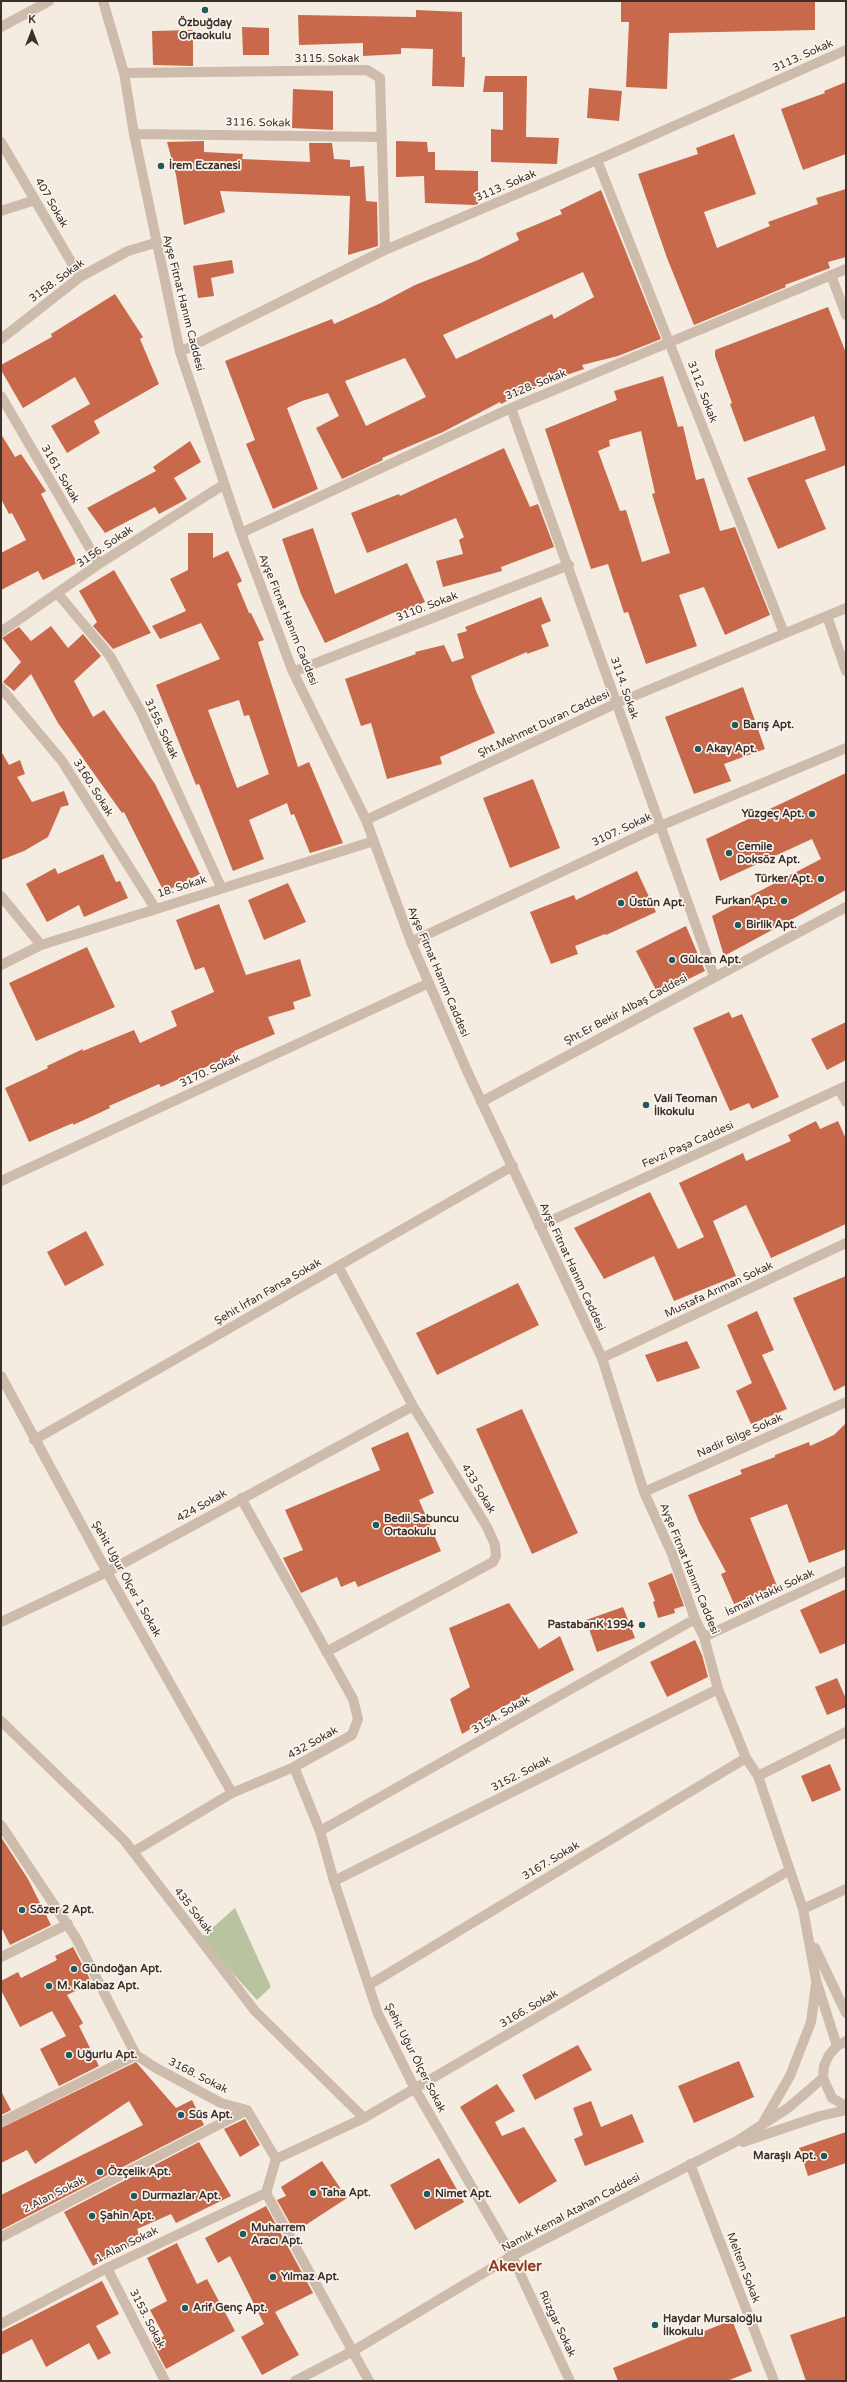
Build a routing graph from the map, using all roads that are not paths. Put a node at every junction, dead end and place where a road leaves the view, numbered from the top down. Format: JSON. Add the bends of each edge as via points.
{"nodes":[{"id":1,"x":49,"y":1,"type":"edge"},
{"id":2,"x":103,"y":1,"type":"edge"},
{"id":3,"x":1,"y":27,"type":"edge"},
{"id":4,"x":846,"y":50,"type":"edge"},
{"id":5,"x":124,"y":73,"type":"junction"},
{"id":6,"x":134,"y":134,"type":"junction"},
{"id":7,"x":382,"y":137,"type":"junction"},
{"id":8,"x":1,"y":142,"type":"edge"},
{"id":9,"x":597,"y":160,"type":"junction"},
{"id":10,"x":35,"y":200,"type":"junction"},
{"id":11,"x":1,"y":210,"type":"edge"},
{"id":12,"x":155,"y":243,"type":"junction"},
{"id":13,"x":384,"y":250,"type":"junction"},
{"id":14,"x":846,"y":269,"type":"edge"},
{"id":15,"x":831,"y":275,"type":"junction"},
{"id":16,"x":80,"y":277,"type":"junction"},
{"id":17,"x":846,"y":315,"type":"edge"},
{"id":18,"x":1,"y":339,"type":"edge"},
{"id":19,"x":670,"y":343,"type":"junction"},
{"id":20,"x":180,"y":352,"type":"junction"},
{"id":21,"x":1,"y":396,"type":"edge"},
{"id":22,"x":511,"y":408,"type":"junction"},
{"id":23,"x":223,"y":484,"type":"junction"},
{"id":24,"x":241,"y":533,"type":"junction"},
{"id":25,"x":99,"y":564,"type":"junction"},
{"id":26,"x":569,"y":565,"type":"junction"},
{"id":27,"x":58,"y":594,"type":"junction"},
{"id":28,"x":846,"y":608,"type":"edge"},
{"id":29,"x":827,"y":616,"type":"junction"},
{"id":30,"x":1,"y":632,"type":"edge"},
{"id":31,"x":784,"y":633,"type":"junction"},
{"id":32,"x":846,"y":671,"type":"edge"},
{"id":33,"x":293,"y":672,"type":"junction"},
{"id":34,"x":1,"y":688,"type":"edge"},
{"id":35,"x":617,"y":703,"type":"junction"},
{"id":36,"x":846,"y":748,"type":"edge"},
{"id":37,"x":366,"y":820,"type":"junction"},
{"id":38,"x":660,"y":826,"type":"junction"},
{"id":39,"x":374,"y":841,"type":"junction"},
{"id":40,"x":221,"y":887,"type":"junction"},
{"id":41,"x":1,"y":896,"type":"edge"},
{"id":42,"x":846,"y":907,"type":"edge"},
{"id":43,"x":155,"y":908,"type":"junction"},
{"id":44,"x":411,"y":942,"type":"junction"},
{"id":45,"x":41,"y":945,"type":"junction"},
{"id":46,"x":1,"y":965,"type":"edge"},
{"id":47,"x":714,"y":976,"type":"junction"},
{"id":48,"x":429,"y":982,"type":"junction"},
{"id":49,"x":843,"y":1088,"type":"edge"},
{"id":50,"x":481,"y":1102,"type":"junction"},
{"id":51,"x":846,"y":1102,"type":"edge"},
{"id":52,"x":513,"y":1166,"type":"junction"},
{"id":53,"x":1,"y":1181,"type":"edge"},
{"id":54,"x":539,"y":1226,"type":"junction"},
{"id":55,"x":846,"y":1243,"type":"edge"},
{"id":56,"x":338,"y":1266,"type":"junction"},
{"id":57,"x":602,"y":1358,"type":"junction"},
{"id":58,"x":1,"y":1376,"type":"edge"},
{"id":59,"x":846,"y":1402,"type":"edge"},
{"id":60,"x":413,"y":1406,"type":"junction"},
{"id":61,"x":34,"y":1440,"type":"junction"},
{"id":62,"x":644,"y":1492,"type":"junction"},
{"id":63,"x":241,"y":1498,"type":"junction"},
{"id":64,"x":846,"y":1571,"type":"edge"},
{"id":65,"x":107,"y":1572,"type":"junction"},
{"id":66,"x":695,"y":1619,"type":"junction"},
{"id":67,"x":1,"y":1622,"type":"edge"},
{"id":68,"x":704,"y":1637,"type":"junction"},
{"id":69,"x":326,"y":1652,"type":"junction"},
{"id":70,"x":718,"y":1689,"type":"junction"},
{"id":71,"x":1,"y":1721,"type":"edge"},
{"id":72,"x":846,"y":1732,"type":"edge"},
{"id":73,"x":746,"y":1758,"type":"junction"},
{"id":74,"x":294,"y":1767,"type":"junction"},
{"id":75,"x":758,"y":1776,"type":"junction"},
{"id":76,"x":232,"y":1793,"type":"junction"},
{"id":77,"x":1,"y":1825,"type":"edge"},
{"id":78,"x":320,"y":1831,"type":"junction"},
{"id":79,"x":133,"y":1852,"type":"junction"},
{"id":80,"x":790,"y":1870,"type":"junction"},
{"id":81,"x":334,"y":1881,"type":"junction"},
{"id":82,"x":846,"y":1889,"type":"edge"},
{"id":83,"x":803,"y":1909,"type":"junction"},
{"id":84,"x":68,"y":1924,"type":"junction"},
{"id":85,"x":808,"y":1934,"type":"junction"},
{"id":86,"x":1,"y":1957,"type":"edge"},
{"id":87,"x":828,"y":1976,"type":"junction"},
{"id":88,"x":816,"y":1980,"type":"junction"},
{"id":89,"x":369,"y":1985,"type":"junction"},
{"id":90,"x":846,"y":1996,"type":"edge"},
{"id":91,"x":846,"y":2013,"type":"edge"},
{"id":92,"x":841,"y":2044,"type":"edge"},
{"id":93,"x":136,"y":2055,"type":"junction"},
{"id":94,"x":823,"y":2078,"type":"junction"},
{"id":95,"x":415,"y":2089,"type":"junction"},
{"id":96,"x":846,"y":2106,"type":"edge"},
{"id":97,"x":247,"y":2110,"type":"junction"},
{"id":98,"x":846,"y":2110,"type":"edge"},
{"id":99,"x":364,"y":2118,"type":"junction"},
{"id":100,"x":1,"y":2122,"type":"edge"},
{"id":101,"x":761,"y":2126,"type":"junction"},
{"id":102,"x":715,"y":2153,"type":"junction"},
{"id":103,"x":276,"y":2159,"type":"junction"},
{"id":104,"x":690,"y":2164,"type":"junction"},
{"id":105,"x":266,"y":2193,"type":"junction"},
{"id":106,"x":1,"y":2237,"type":"edge"},
{"id":107,"x":512,"y":2256,"type":"junction"},
{"id":108,"x":107,"y":2268,"type":"junction"},
{"id":109,"x":1,"y":2324,"type":"edge"},
{"id":110,"x":353,"y":2351,"type":"junction"},
{"id":111,"x":166,"y":2381,"type":"edge"},
{"id":112,"x":295,"y":2381,"type":"edge"},
{"id":113,"x":369,"y":2381,"type":"edge"},
{"id":114,"x":570,"y":2381,"type":"edge"},
{"id":115,"x":774,"y":2381,"type":"edge"}],
"edges":[{"from":1,"to":3,"type":"street"},
{"from":2,"to":5,"type":"street","name":"Ayşe Fitnat Hanım Caddesi"},
{"from":4,"to":9,"type":"street","name":"3113. Sokak"},
{"from":5,"to":6,"type":"street","name":"Ayşe Fitnat Hanım Caddesi"},
{"from":5,"to":7,"type":"street","name":"3115. Sokak","via":[[367,70],[380,78]]},
{"from":6,"to":7,"type":"street","name":"3116. Sokak"},
{"from":6,"to":12,"type":"street","name":"Ayşe Fitnat Hanım Caddesi"},
{"from":7,"to":13,"type":"street","name":"3115. Sokak"},
{"from":8,"to":10,"type":"street","name":"407 Sokak"},
{"from":9,"to":13,"type":"street","name":"3113. Sokak"},
{"from":9,"to":19,"type":"street","name":"3112. Sokak"},
{"from":10,"to":11,"type":"street"},
{"from":10,"to":16,"type":"street","name":"407 Sokak"},
{"from":12,"to":16,"type":"street","name":"3158. Sokak","via":[[128,251]]},
{"from":12,"to":20,"type":"street","name":"Ayşe Fitnat Hanım Caddesi"},
{"from":13,"to":20,"type":"street","name":"3113. Sokak"},
{"from":14,"to":15,"type":"street","name":"3128. Sokak"},
{"from":15,"to":17,"type":"street"},
{"from":15,"to":19,"type":"street","name":"3128. Sokak"},
{"from":16,"to":18,"type":"street","name":"3158. Sokak"},
{"from":19,"to":22,"type":"street","name":"3128. Sokak"},
{"from":19,"to":31,"type":"street","name":"3112. Sokak"},
{"from":20,"to":23,"type":"street","name":"Ayşe Fitnat Hanım Caddesi"},
{"from":21,"to":25,"type":"street","name":"3161. Sokak"},
{"from":22,"to":24,"type":"street","name":"3128. Sokak"},
{"from":22,"to":26,"type":"street","name":"3114. Sokak"},
{"from":23,"to":24,"type":"street","name":"Ayşe Fitnat Hanım Caddesi"},
{"from":23,"to":25,"type":"street","name":"3156. Sokak"},
{"from":24,"to":33,"type":"street","name":"Ayşe Fitnat Hanım Caddesi"},
{"from":25,"to":27,"type":"street","name":"3156. Sokak"},
{"from":26,"to":33,"type":"street","name":"3110. Sokak"},
{"from":26,"to":35,"type":"street","name":"3114. Sokak"},
{"from":27,"to":30,"type":"street","name":"3156. Sokak"},
{"from":27,"to":40,"type":"street","name":"3155. Sokak","via":[[110,656],[141,712]]},
{"from":28,"to":29,"type":"street","name":"Şht.Mehmet Duran Caddesi"},
{"from":29,"to":31,"type":"street","name":"Şht.Mehmet Duran Caddesi"},
{"from":29,"to":32,"type":"street"},
{"from":31,"to":35,"type":"street","name":"Şht.Mehmet Duran Caddesi"},
{"from":33,"to":37,"type":"street","name":"Ayşe Fitnat Hanım Caddesi"},
{"from":34,"to":43,"type":"street","name":"3160. Sokak","via":[[62,761]]},
{"from":35,"to":37,"type":"street","name":"Şht.Mehmet Duran Caddesi"},
{"from":35,"to":38,"type":"street","name":"3114. Sokak"},
{"from":36,"to":38,"type":"street","name":"3107. Sokak"},
{"from":37,"to":39,"type":"street","name":"Ayşe Fitnat Hanım Caddesi"},
{"from":38,"to":44,"type":"street","name":"3107. Sokak"},
{"from":38,"to":47,"type":"street","name":"3114. Sokak"},
{"from":39,"to":40,"type":"street","name":"18. Sokak"},
{"from":39,"to":44,"type":"street","name":"Ayşe Fitnat Hanım Caddesi"},
{"from":40,"to":43,"type":"street","name":"18. Sokak"},
{"from":41,"to":45,"type":"street"},
{"from":42,"to":47,"type":"street","name":"Şht.Er Bekir Albaş Caddesi"},
{"from":43,"to":45,"type":"street","name":"18. Sokak"},
{"from":44,"to":48,"type":"street","name":"Ayşe Fitnat Hanım Caddesi"},
{"from":45,"to":46,"type":"street","name":"18. Sokak"},
{"from":47,"to":50,"type":"street","name":"Şht.Er Bekir Albaş Caddesi"},
{"from":48,"to":50,"type":"street","name":"Ayşe Fitnat Hanım Caddesi"},
{"from":48,"to":53,"type":"street","name":"3170. Sokak"},
{"from":49,"to":51,"type":"street"},
{"from":49,"to":54,"type":"street","name":"Fevzi Paşa Caddesi"},
{"from":50,"to":52,"type":"street","name":"Ayşe Fitnat Hanım Caddesi"},
{"from":52,"to":54,"type":"street","name":"Ayşe Fitnat Hanım Caddesi"},
{"from":52,"to":56,"type":"street","name":"Şehit İrfan Fansa Sokak"},
{"from":54,"to":57,"type":"street","name":"Ayşe Fitnat Hanım Caddesi"},
{"from":55,"to":57,"type":"street","name":"Mustafa Arıman Sokak"},
{"from":56,"to":60,"type":"street","name":"433 Sokak"},
{"from":56,"to":61,"type":"street","name":"Şehit İrfan Fansa Sokak"},
{"from":57,"to":62,"type":"street","name":"Ayşe Fitnat Hanım Caddesi"},
{"from":58,"to":61,"type":"street","name":"Şehit Uğur Ölçer 1 Sokak"},
{"from":59,"to":62,"type":"street","name":"Nadir Bilge Sokak"},
{"from":60,"to":63,"type":"street","name":"424 Sokak"},
{"from":60,"to":69,"type":"street","name":"433 Sokak","via":[[487,1527],[495,1545],[496,1556],[493,1562]]},
{"from":61,"to":65,"type":"street","name":"Şehit Uğur Ölçer 1 Sokak"},
{"from":62,"to":66,"type":"street","name":"Ayşe Fitnat Hanım Caddesi","via":[[672,1554]]},
{"from":63,"to":65,"type":"street","name":"424 Sokak"},
{"from":63,"to":69,"type":"street","name":"432 Sokak"},
{"from":64,"to":68,"type":"street","name":"İsmail Hakkı Sokak"},
{"from":65,"to":67,"type":"street","name":"424 Sokak"},
{"from":65,"to":76,"type":"street","name":"Şehit Uğur Ölçer 1 Sokak"},
{"from":66,"to":68,"type":"street","name":"Ayşe Fitnat Hanım Caddesi"},
{"from":66,"to":78,"type":"street","name":"3154. Sokak"},
{"from":68,"to":70,"type":"street","name":"Ayşe Fitnat Hanım Caddesi"},
{"from":69,"to":74,"type":"street","name":"432 Sokak","via":[[353,1698],[358,1720],[352,1735]]},
{"from":70,"to":73,"type":"street","name":"Ayşe Fitnat Hanım Caddesi"},
{"from":70,"to":81,"type":"street","name":"3152. Sokak"},
{"from":71,"to":79,"type":"street","name":"435 Sokak","via":[[124,1840]]},
{"from":72,"to":75,"type":"street"},
{"from":73,"to":75,"type":"street","name":"Ayşe Fitnat Hanım Caddesi"},
{"from":73,"to":89,"type":"street","name":"3167. Sokak"},
{"from":74,"to":76,"type":"street","name":"432 Sokak"},
{"from":74,"to":78,"type":"street","name":"Şehit Uğur Ölçer Sokak"},
{"from":75,"to":80,"type":"street","name":"Ayşe Fitnat Hanım Caddesi"},
{"from":76,"to":79,"type":"street","name":"432 Sokak"},
{"from":77,"to":84,"type":"street","name":"3168. Sokak"},
{"from":78,"to":81,"type":"street","name":"Şehit Uğur Ölçer Sokak"},
{"from":79,"to":99,"type":"street","name":"435 Sokak","via":[[256,2010]]},
{"from":80,"to":83,"type":"street","name":"Ayşe Fitnat Hanım Caddesi"},
{"from":80,"to":95,"type":"street","name":"3166. Sokak"},
{"from":81,"to":89,"type":"street","name":"Şehit Uğur Ölçer Sokak"},
{"from":82,"to":83,"type":"street"},
{"from":83,"to":85,"type":"street","name":"Ayşe Fitnat Hanım Caddesi"},
{"from":84,"to":86,"type":"street"},
{"from":84,"to":93,"type":"street","name":"3168. Sokak"},
{"from":85,"to":87,"type":"street","name":"Ayşe Fitnat Hanım Caddesi"},
{"from":85,"to":88,"type":"street","name":"Ayşe Fitnat Hanım Caddesi"},
{"from":87,"to":90,"type":"street"},
{"from":87,"to":91,"type":"street","name":"Ayşe Fitnat Hanım Caddesi"},
{"from":88,"to":92,"type":"street","name":"Ayşe Fitnat Hanım Caddesi"},
{"from":88,"to":101,"type":"street","via":[[811,2022],[796,2062]]},
{"from":89,"to":95,"type":"street","name":"Şehit Uğur Ölçer Sokak","via":[[378,2014]]},
{"from":92,"to":94,"type":"street","name":"Ayşe Fitnat Hanım Caddesi","via":[[829,2055],[824,2066]]},
{"from":93,"to":97,"type":"street","name":"3168. Sokak","via":[[221,2103]]},
{"from":93,"to":100,"type":"street"},
{"from":94,"to":96,"type":"street","via":[[832,2098]]},
{"from":94,"to":101,"type":"street","name":"Namık Kemal Atahan Caddesi","via":[[788,2108]]},
{"from":95,"to":99,"type":"street","name":"3166. Sokak"},
{"from":95,"to":107,"type":"street","name":"Şehit Uğur Ölçer Sokak"},
{"from":97,"to":103,"type":"street"},
{"from":97,"to":106,"type":"street","name":"2.Alan Sokak"},
{"from":98,"to":102,"type":"street","name":"Namık Kemal Atahan Caddesi","via":[[762,2135]]},
{"from":99,"to":103,"type":"street","name":"3166. Sokak"},
{"from":101,"to":102,"type":"street","name":"Namık Kemal Atahan Caddesi"},
{"from":102,"to":104,"type":"street","name":"Namık Kemal Atahan Caddesi"},
{"from":103,"to":105,"type":"street"},
{"from":104,"to":107,"type":"street","name":"Namık Kemal Atahan Caddesi"},
{"from":104,"to":115,"type":"street","name":"Meltem Sokak"},
{"from":105,"to":108,"type":"street","name":"1.Alan Sokak"},
{"from":105,"to":110,"type":"street"},
{"from":107,"to":110,"type":"street","name":"Namık Kemal Atahan Caddesi"},
{"from":107,"to":114,"type":"street","name":"Rüzgar Sokak"},
{"from":108,"to":109,"type":"street","name":"1.Alan Sokak"},
{"from":108,"to":111,"type":"street","name":"3153. Sokak"},
{"from":110,"to":112,"type":"street","name":"Namık Kemal Atahan Caddesi"},
{"from":110,"to":113,"type":"street"}]}
